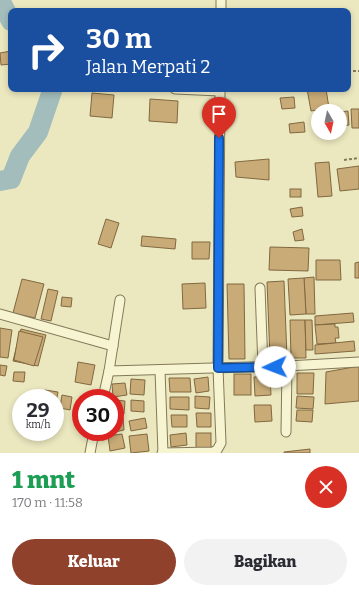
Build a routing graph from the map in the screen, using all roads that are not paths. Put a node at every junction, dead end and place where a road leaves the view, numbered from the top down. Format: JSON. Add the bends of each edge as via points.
{"nodes":[{"id":1,"x":220,"y":92,"type":"edge"},
{"id":2,"x":260,"y":288,"type":"dead end"},
{"id":3,"x":120,"y":300,"type":"dead end"},
{"id":4,"x":0,"y":314,"type":"edge"},
{"id":5,"x":113,"y":346,"type":"junction"},
{"id":6,"x":359,"y":362,"type":"edge"},
{"id":7,"x":287,"y":366,"type":"junction"},
{"id":8,"x":263,"y":367,"type":"junction"},
{"id":9,"x":218,"y":368,"type":"junction"},
{"id":10,"x":160,"y":370,"type":"junction"},
{"id":11,"x":109,"y":372,"type":"junction"},
{"id":12,"x":105,"y":389,"type":"edge"},
{"id":13,"x":286,"y":432,"type":"dead end"},
{"id":14,"x":92,"y":441,"type":"edge"},
{"id":15,"x":90,"y":453,"type":"edge"},
{"id":16,"x":162,"y":453,"type":"edge"}],
"edges":[{"from":1,"to":9,"type":"street"},
{"from":2,"to":8,"type":"street"},
{"from":3,"to":5,"type":"street"},
{"from":4,"to":5,"type":"street"},
{"from":5,"to":11,"type":"street"},
{"from":6,"to":7,"type":"street"},
{"from":7,"to":8,"type":"street"},
{"from":7,"to":13,"type":"street"},
{"from":8,"to":9,"type":"street"},
{"from":9,"to":10,"type":"street"},
{"from":9,"to":16,"type":"street","via":[[221,443],[219,448],[213,452]]},
{"from":10,"to":11,"type":"street"},
{"from":10,"to":16,"type":"street"},
{"from":11,"to":12,"type":"street"},
{"from":14,"to":15,"type":"street"}]}
